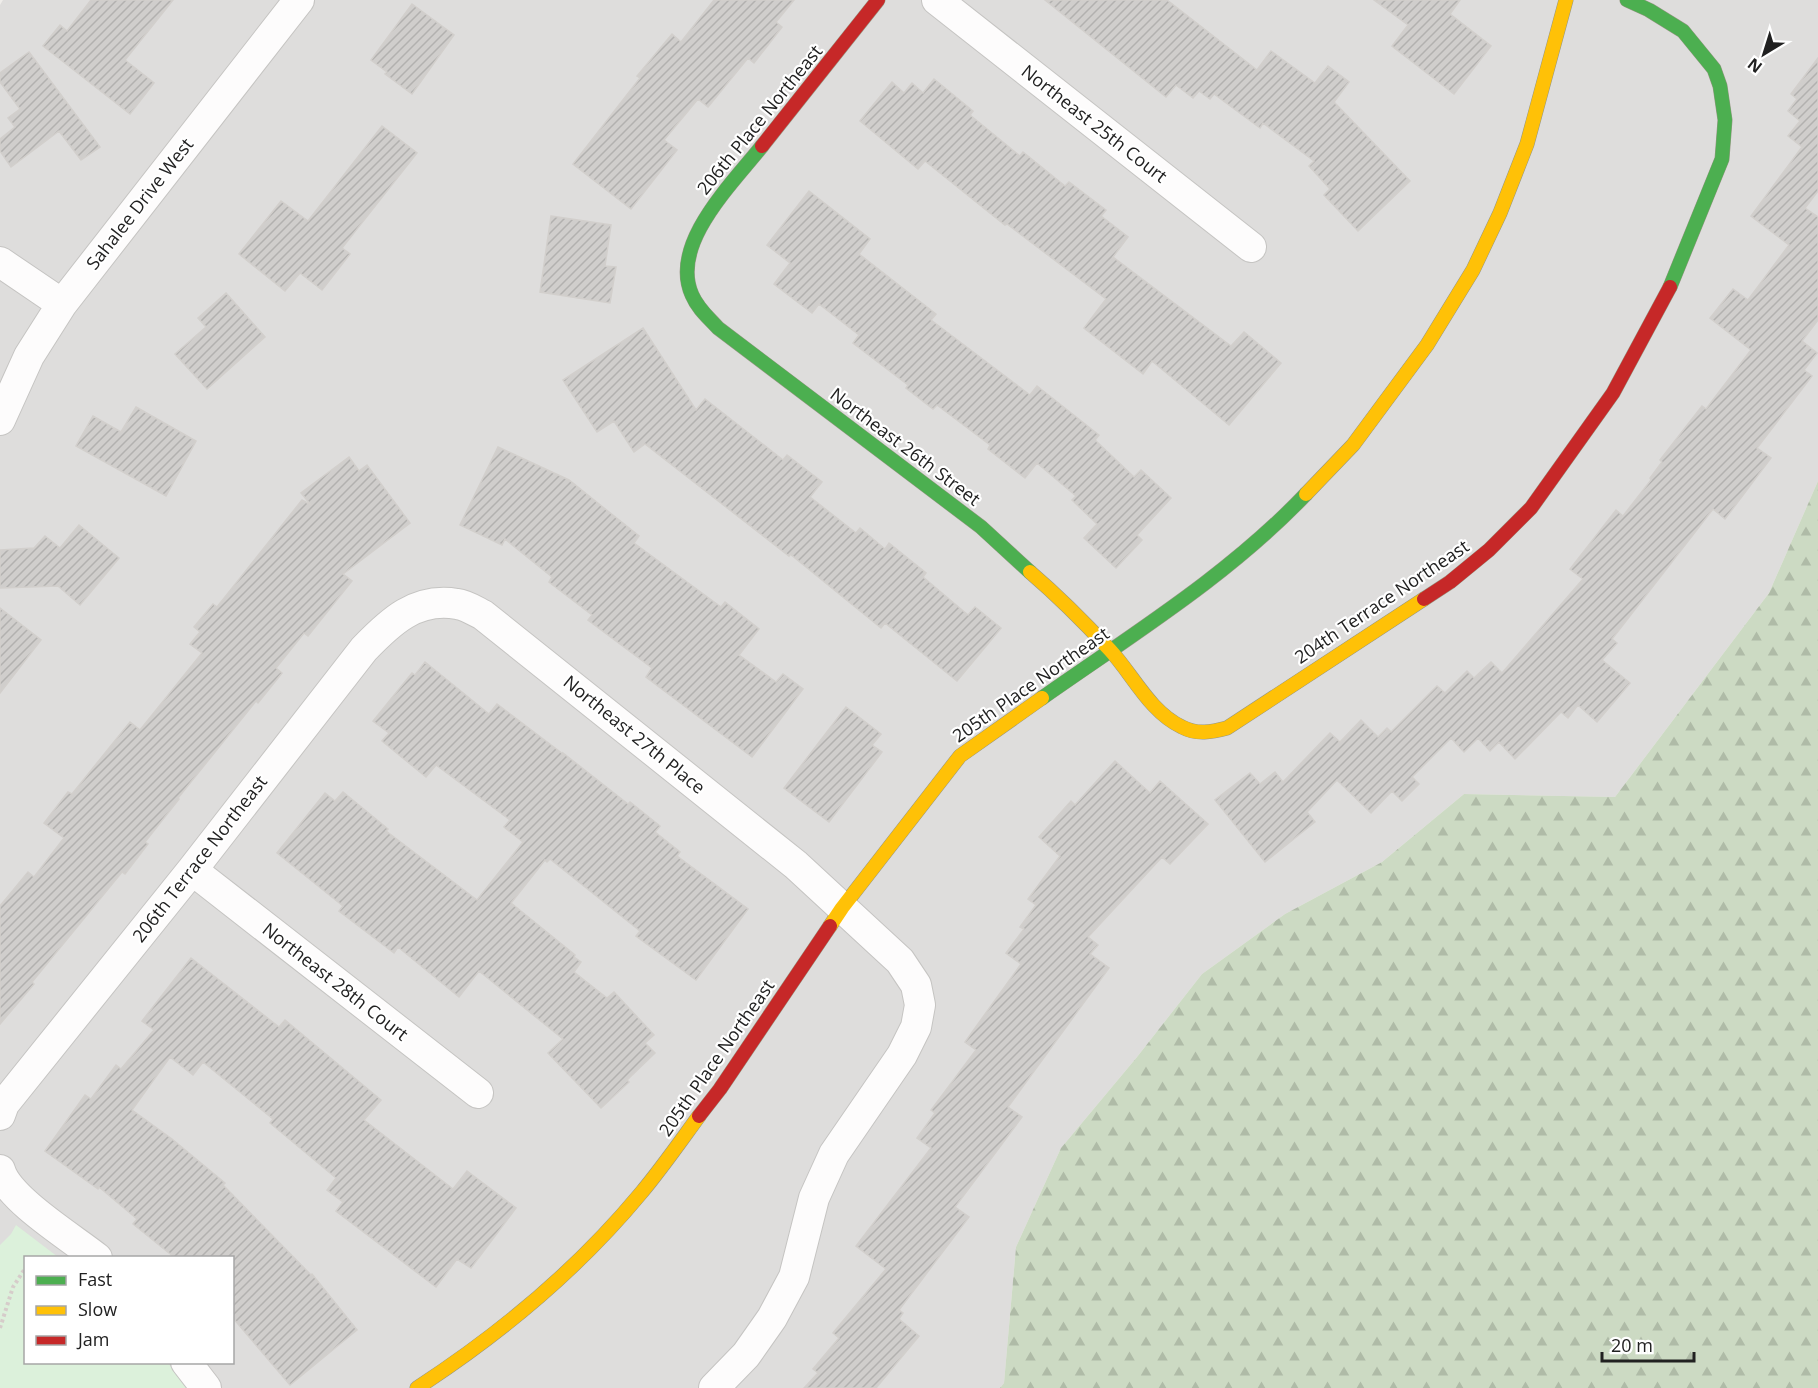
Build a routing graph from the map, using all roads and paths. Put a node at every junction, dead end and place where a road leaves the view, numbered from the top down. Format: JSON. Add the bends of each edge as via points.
{"nodes":[{"id":1,"x":299,"y":0,"type":"edge"},
{"id":2,"x":878,"y":0,"type":"edge"},
{"id":3,"x":937,"y":0,"type":"edge"},
{"id":4,"x":1566,"y":0,"type":"edge"},
{"id":5,"x":1627,"y":0,"type":"edge"},
{"id":6,"x":1251,"y":247,"type":"dead end"},
{"id":7,"x":0,"y":262,"type":"edge"},
{"id":8,"x":685,"y":270,"type":"joint"},
{"id":9,"x":62,"y":304,"type":"junction"},
{"id":10,"x":0,"y":420,"type":"edge"},
{"id":11,"x":409,"y":610,"type":"joint"},
{"id":12,"x":1111,"y":651,"type":"junction"},
{"id":13,"x":192,"y":870,"type":"junction"},
{"id":14,"x":842,"y":908,"type":"junction"},
{"id":15,"x":478,"y":1093,"type":"dead end"},
{"id":16,"x":0,"y":1115,"type":"edge"},
{"id":17,"x":0,"y":1170,"type":"edge"},
{"id":18,"x":96,"y":1256,"type":"edge"},
{"id":19,"x":24,"y":1270,"type":"edge"},
{"id":20,"x":0,"y":1328,"type":"edge"},
{"id":21,"x":188,"y":1364,"type":"edge"},
{"id":22,"x":206,"y":1388,"type":"edge"},
{"id":23,"x":417,"y":1388,"type":"edge"},
{"id":24,"x":714,"y":1388,"type":"edge"}],
"edges":[{"from":1,"to":9,"type":"street","name":"Sahalee Drive West"},
{"from":2,"to":8,"type":"street","name":"206th Place Northeast","via":[[709,213],[689,251]]},
{"from":3,"to":6,"type":"street","name":"Northeast 25th Court"},
{"from":4,"to":12,"type":"street","name":"205th Place Northeast","via":[[1527,144],[1500,213],[1473,270],[1427,345],[1353,445],[1291,510],[1214,577]]},
{"from":5,"to":12,"type":"street","name":"204th Terrace Northeast","via":[[1683,31],[1714,69],[1725,120],[1722,159],[1673,281],[1613,393],[1531,508],[1450,582],[1227,728],[1198,732],[1172,722]]},
{"from":7,"to":9,"type":"street"},
{"from":8,"to":12,"type":"street","name":"Northeast 26th Street","via":[[699,309],[718,328],[981,526]]},
{"from":9,"to":10,"type":"street","name":"Sahalee Drive West","via":[[29,356]]},
{"from":11,"to":13,"type":"street","name":"206th Terrace Northeast","via":[[364,649]]},
{"from":11,"to":14,"type":"street","name":"Northeast 27th Place","via":[[430,603],[458,604],[483,615],[796,865]]},
{"from":12,"to":14,"type":"street","name":"205th Place Northeast","via":[[960,756]]},
{"from":13,"to":15,"type":"street","name":"Northeast 28th Court"},
{"from":13,"to":16,"type":"street","name":"206th Terrace Northeast","via":[[4,1104]]},
{"from":14,"to":23,"type":"street","name":"205th Place Northeast","via":[[720,1089],[641,1193],[583,1256],[506,1325]]},
{"from":14,"to":24,"type":"street","name":"Northeast 27th Place","via":[[900,961],[916,985],[920,1005],[916,1027],[902,1055],[834,1154],[814,1198],[794,1277],[772,1318],[746,1355]]},
{"from":17,"to":18,"type":"street","via":[[20,1198]]},
{"from":19,"to":20,"type":"path","via":[[13,1287]]},
{"from":21,"to":22,"type":"street"}]}
